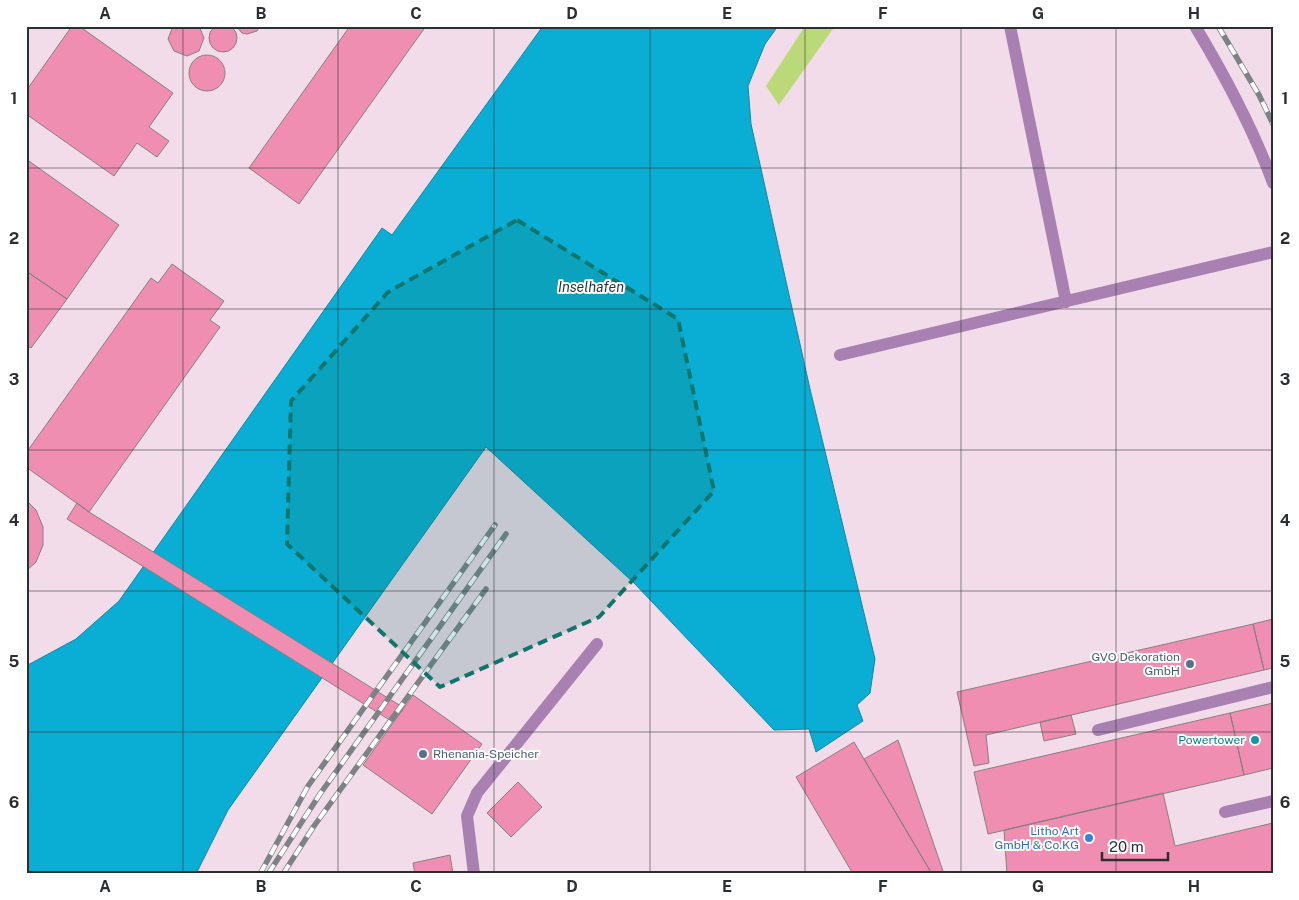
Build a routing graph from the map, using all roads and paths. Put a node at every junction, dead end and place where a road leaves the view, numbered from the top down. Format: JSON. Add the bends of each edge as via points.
{"nodes":[{"id":1,"x":1010,"y":26,"type":"edge"},
{"id":2,"x":1195,"y":26,"type":"edge"},
{"id":3,"x":1273,"y":183,"type":"edge"},
{"id":4,"x":1273,"y":252,"type":"edge"},
{"id":5,"x":1066,"y":302,"type":"junction"},
{"id":6,"x":840,"y":355,"type":"dead end"},
{"id":7,"x":597,"y":644,"type":"dead end"},
{"id":8,"x":1273,"y":687,"type":"edge"},
{"id":9,"x":1098,"y":730,"type":"dead end"},
{"id":10,"x":1273,"y":801,"type":"edge"},
{"id":11,"x":1225,"y":812,"type":"dead end"},
{"id":12,"x":474,"y":874,"type":"edge"}],
"edges":[{"from":1,"to":5,"type":"street"},
{"from":2,"to":3,"type":"street","via":[[1260,149]]},
{"from":4,"to":5,"type":"street"},
{"from":5,"to":6,"type":"street"},
{"from":7,"to":12,"type":"street","via":[[477,793],[468,816]]},
{"from":8,"to":9,"type":"street"},
{"from":10,"to":11,"type":"street"}]}
